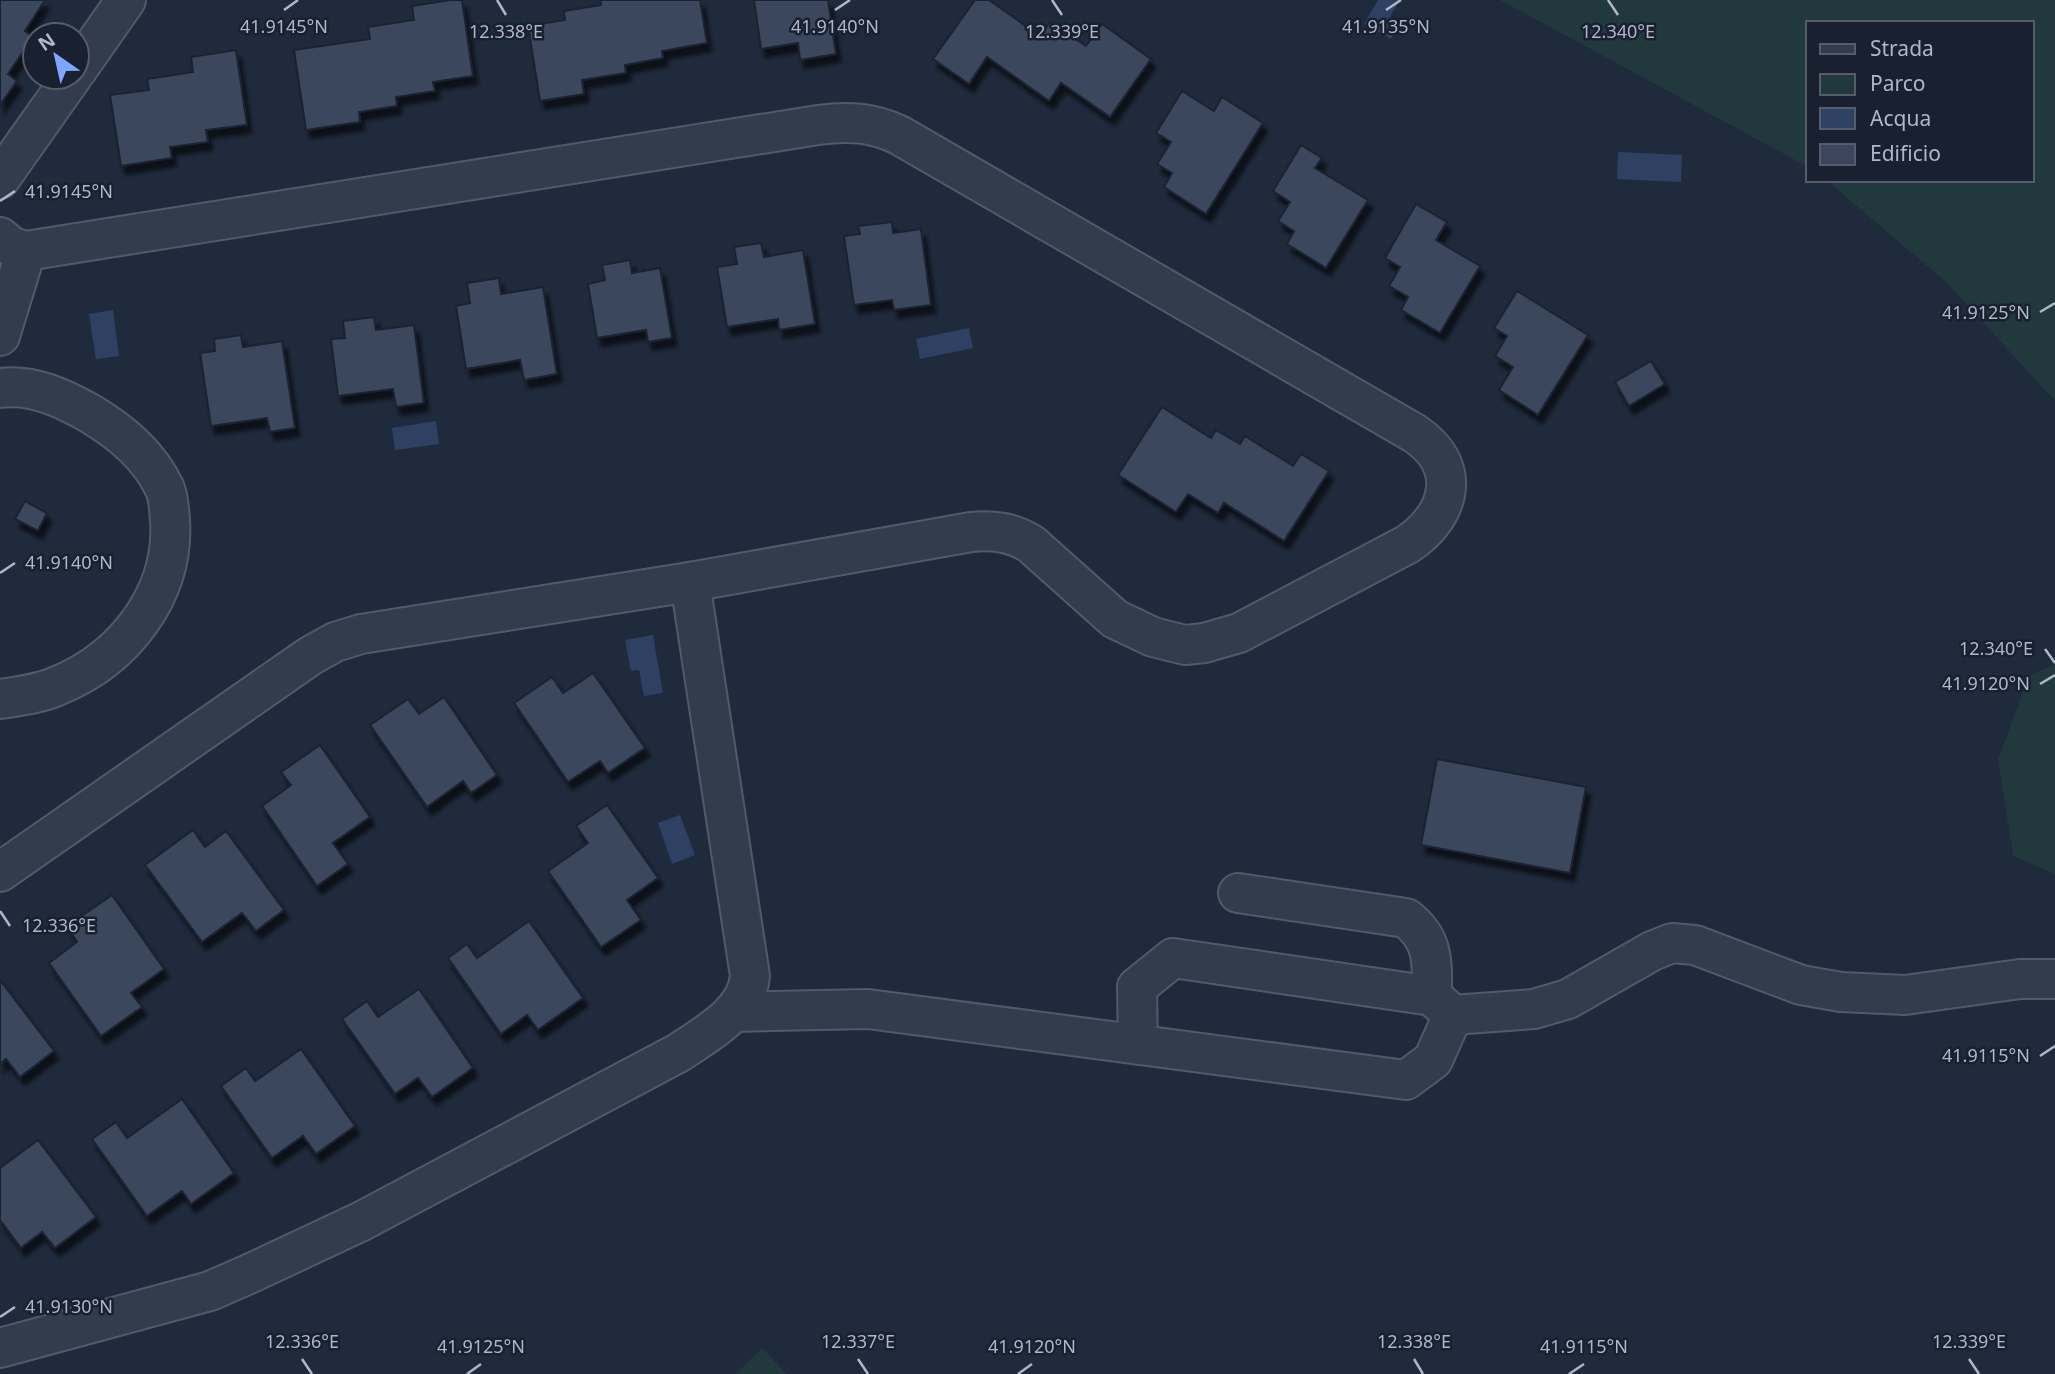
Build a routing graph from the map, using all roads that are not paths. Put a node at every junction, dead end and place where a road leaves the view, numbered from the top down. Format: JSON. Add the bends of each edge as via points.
{"nodes":[{"id":1,"x":126,"y":0,"type":"edge"},
{"id":2,"x":91,"y":49,"type":"edge"},
{"id":3,"x":62,"y":91,"type":"edge"},
{"id":4,"x":0,"y":179,"type":"edge"},
{"id":5,"x":13,"y":244,"type":"edge"},
{"id":6,"x":0,"y":336,"type":"edge"},
{"id":7,"x":0,"y":388,"type":"edge"},
{"id":8,"x":690,"y":582,"type":"junction"},
{"id":9,"x":0,"y":699,"type":"edge"},
{"id":10,"x":0,"y":872,"type":"edge"},
{"id":11,"x":1238,"y":893,"type":"dead end"},
{"id":12,"x":2055,"y":979,"type":"edge"},
{"id":13,"x":1443,"y":1006,"type":"junction"},
{"id":14,"x":733,"y":1012,"type":"junction"},
{"id":15,"x":1138,"y":1045,"type":"junction"},
{"id":16,"x":0,"y":1348,"type":"edge"}],
"edges":[{"from":1,"to":2,"type":"street"},
{"from":3,"to":4,"type":"street"},
{"from":5,"to":6,"type":"street"},
{"from":5,"to":8,"type":"street","via":[[818,125],[867,124],[899,135],[1414,433],[1433,451],[1446,478],[1442,508],[1429,527],[1408,544],[1239,633],[1194,645],[1153,637],[1124,624],[1031,544],[990,530]]},
{"from":7,"to":9,"type":"street","via":[[32,389],[62,399],[117,430],[149,463],[166,492],[171,534],[158,590],[131,634],[103,659],[57,686]]},
{"from":8,"to":10,"type":"street","via":[[361,634],[335,642]]},
{"from":8,"to":14,"type":"street","via":[[750,976],[745,995]]},
{"from":11,"to":13,"type":"street","via":[[1406,918],[1418,928],[1432,954]]},
{"from":12,"to":13,"type":"street","via":[[2020,979],[1905,995],[1841,992],[1801,985],[1695,945],[1672,943],[1568,999],[1534,1009]]},
{"from":13,"to":15,"type":"street","via":[[1433,1060],[1406,1080]]},
{"from":13,"to":15,"type":"street","via":[[1173,958],[1137,987]]},
{"from":14,"to":15,"type":"street","via":[[868,1009]]},
{"from":14,"to":16,"type":"street","via":[[701,1038],[649,1069],[316,1244],[210,1291]]}]}
